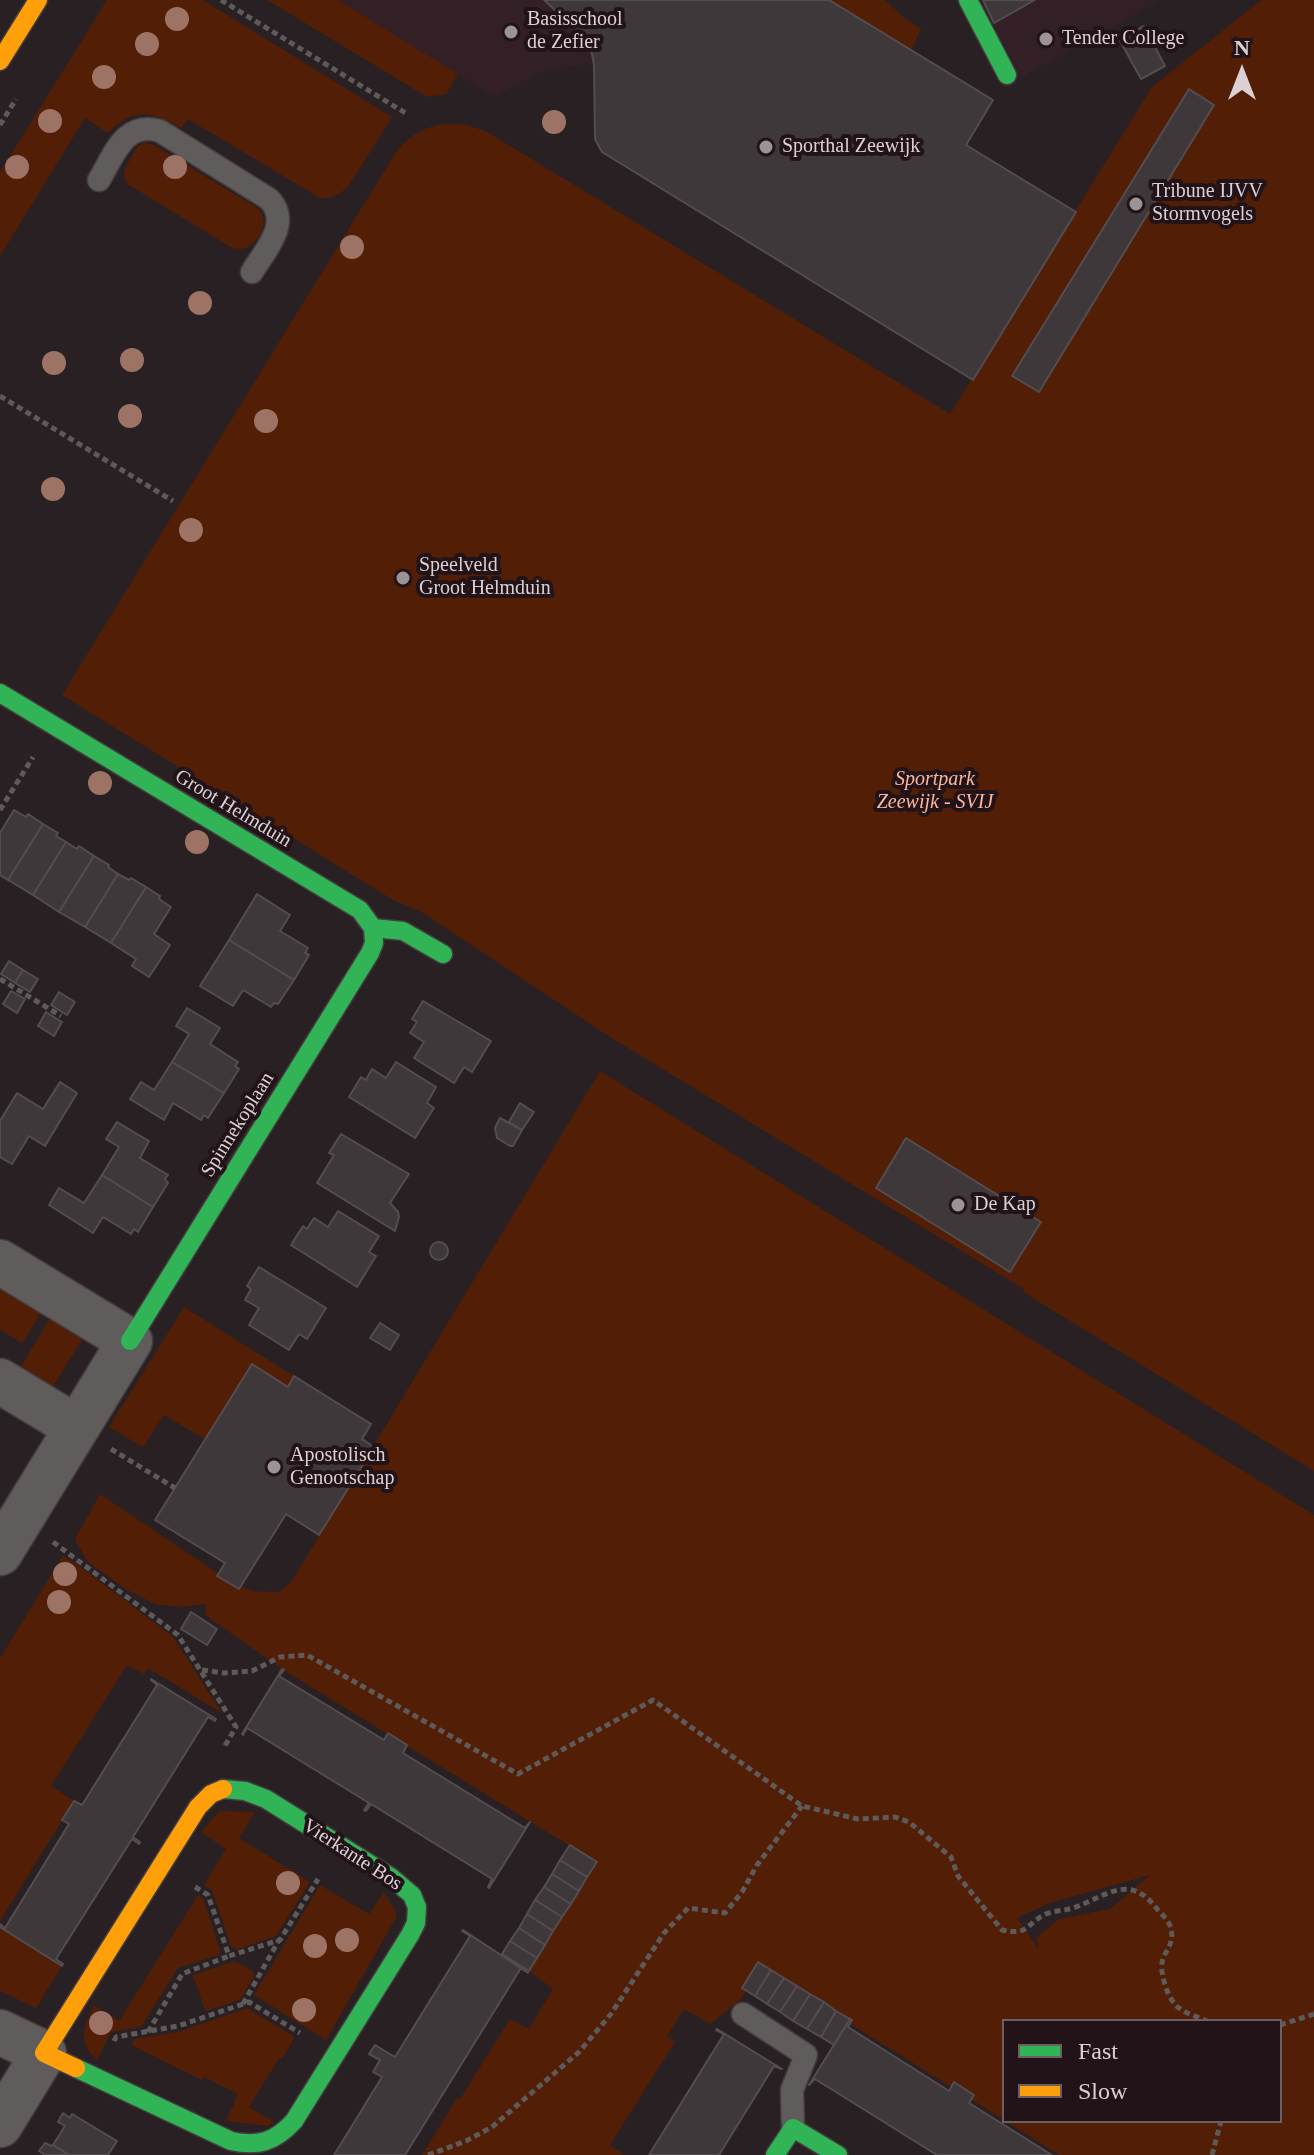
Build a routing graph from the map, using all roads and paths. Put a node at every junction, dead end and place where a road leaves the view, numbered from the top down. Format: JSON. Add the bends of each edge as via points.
{"nodes":[{"id":1,"x":38,"y":0,"type":"edge"},
{"id":2,"x":221,"y":0,"type":"edge"},
{"id":3,"x":968,"y":0,"type":"edge"},
{"id":4,"x":0,"y":61,"type":"edge"},
{"id":5,"x":1007,"y":75,"type":"dead end"},
{"id":6,"x":407,"y":114,"type":"dead end"},
{"id":7,"x":99,"y":180,"type":"dead end"},
{"id":8,"x":252,"y":272,"type":"dead end"},
{"id":9,"x":0,"y":396,"type":"edge"},
{"id":10,"x":173,"y":501,"type":"dead end"},
{"id":11,"x":0,"y":693,"type":"edge"},
{"id":12,"x":52,"y":726,"type":"junction"},
{"id":13,"x":0,"y":810,"type":"edge"},
{"id":14,"x":373,"y":928,"type":"junction"},
{"id":15,"x":443,"y":954,"type":"dead end"},
{"id":16,"x":0,"y":979,"type":"edge"},
{"id":17,"x":61,"y":1016,"type":"dead end"},
{"id":18,"x":0,"y":1262,"type":"edge"},
{"id":19,"x":130,"y":1341,"type":"junction"},
{"id":20,"x":0,"y":1381,"type":"edge"},
{"id":21,"x":76,"y":1427,"type":"junction"},
{"id":22,"x":175,"y":1488,"type":"dead end"},
{"id":23,"x":11,"y":1536,"type":"edge"},
{"id":24,"x":202,"y":1670,"type":"junction"},
{"id":25,"x":236,"y":1727,"type":"dead end"},
{"id":26,"x":802,"y":1806,"type":"junction"},
{"id":27,"x":339,"y":1846,"type":"junction"},
{"id":28,"x":160,"y":1865,"type":"junction"},
{"id":29,"x":280,"y":1940,"type":"junction"},
{"id":30,"x":229,"y":1956,"type":"junction"},
{"id":31,"x":243,"y":2004,"type":"junction"},
{"id":32,"x":743,"y":2014,"type":"dead end"},
{"id":33,"x":1314,"y":2014,"type":"edge"},
{"id":34,"x":1203,"y":2019,"type":"edge"},
{"id":35,"x":1282,"y":2024,"type":"edge"},
{"id":36,"x":0,"y":2032,"type":"edge"},
{"id":37,"x":148,"y":2032,"type":"junction"},
{"id":38,"x":44,"y":2053,"type":"junction"},
{"id":39,"x":336,"y":2054,"type":"junction"},
{"id":40,"x":97,"y":2077,"type":"junction"},
{"id":41,"x":1220,"y":2123,"type":"edge"},
{"id":42,"x":0,"y":2125,"type":"edge"},
{"id":43,"x":793,"y":2128,"type":"junction"},
{"id":44,"x":428,"y":2155,"type":"edge"},
{"id":45,"x":775,"y":2155,"type":"edge"},
{"id":46,"x":838,"y":2155,"type":"edge"},
{"id":47,"x":1212,"y":2155,"type":"edge"}],
"edges":[{"from":1,"to":4,"type":"street"},
{"from":2,"to":6,"type":"path"},
{"from":3,"to":5,"type":"street"},
{"from":7,"to":8,"type":"lane","via":[[125,137],[148,127],[160,131],[277,208],[277,230]]},
{"from":9,"to":10,"type":"path"},
{"from":11,"to":12,"type":"street","name":"Groot Helmduin"},
{"from":12,"to":13,"type":"path"},
{"from":12,"to":14,"type":"street","name":"Groot Helmduin","via":[[360,910]]},
{"from":14,"to":15,"type":"street","via":[[403,931]]},
{"from":14,"to":19,"type":"street","name":"Spinnekoplaan","via":[[370,953]]},
{"from":16,"to":17,"type":"path"},
{"from":18,"to":19,"type":"street"},
{"from":19,"to":21,"type":"street"},
{"from":20,"to":21,"type":"street"},
{"from":21,"to":22,"type":"path"},
{"from":21,"to":23,"type":"street"},
{"from":23,"to":24,"type":"path","via":[[178,1635]]},
{"from":24,"to":25,"type":"path"},
{"from":24,"to":26,"type":"path","via":[[252,1671],[280,1657],[307,1655],[518,1774],[653,1700]]},
{"from":26,"to":34,"type":"path","via":[[858,1819],[895,1817],[909,1822],[951,1857],[958,1876],[1002,1930],[1013,1933],[1028,1929],[1044,1915],[1117,1889],[1136,1890],[1151,1900],[1171,1927],[1171,1946],[1162,1963],[1165,1986],[1176,2007]]},
{"from":26,"to":44,"type":"path","via":[[725,1913],[688,1908],[672,1923],[579,2052],[492,2127]]},
{"from":27,"to":28,"type":"street","name":"Vierkante Bos","via":[[251,1792],[223,1789],[198,1807]]},
{"from":27,"to":29,"type":"path"},
{"from":27,"to":39,"type":"street","name":"Vierkante Bos","via":[[392,1878],[412,1895],[417,1907],[410,1935]]},
{"from":28,"to":30,"type":"path","via":[[208,1895]]},
{"from":28,"to":38,"type":"street","name":"Vierkante Bos"},
{"from":29,"to":30,"type":"path"},
{"from":29,"to":31,"type":"path"},
{"from":30,"to":37,"type":"path","via":[[182,1974]]},
{"from":31,"to":37,"type":"path"},
{"from":31,"to":39,"type":"path","via":[[249,2002]]},
{"from":32,"to":43,"type":"lane","via":[[806,2055],[792,2090]]},
{"from":33,"to":35,"type":"path"},
{"from":36,"to":38,"type":"street"},
{"from":37,"to":40,"type":"path","via":[[116,2037]]},
{"from":38,"to":40,"type":"street","name":"Vierkante Bos"},
{"from":38,"to":42,"type":"street","name":"Vierkante Bos"},
{"from":39,"to":40,"type":"street","name":"Vierkante Bos","via":[[285,2132],[262,2145],[231,2141]]},
{"from":41,"to":47,"type":"path"},
{"from":43,"to":45,"type":"street"},
{"from":43,"to":46,"type":"street"}]}
